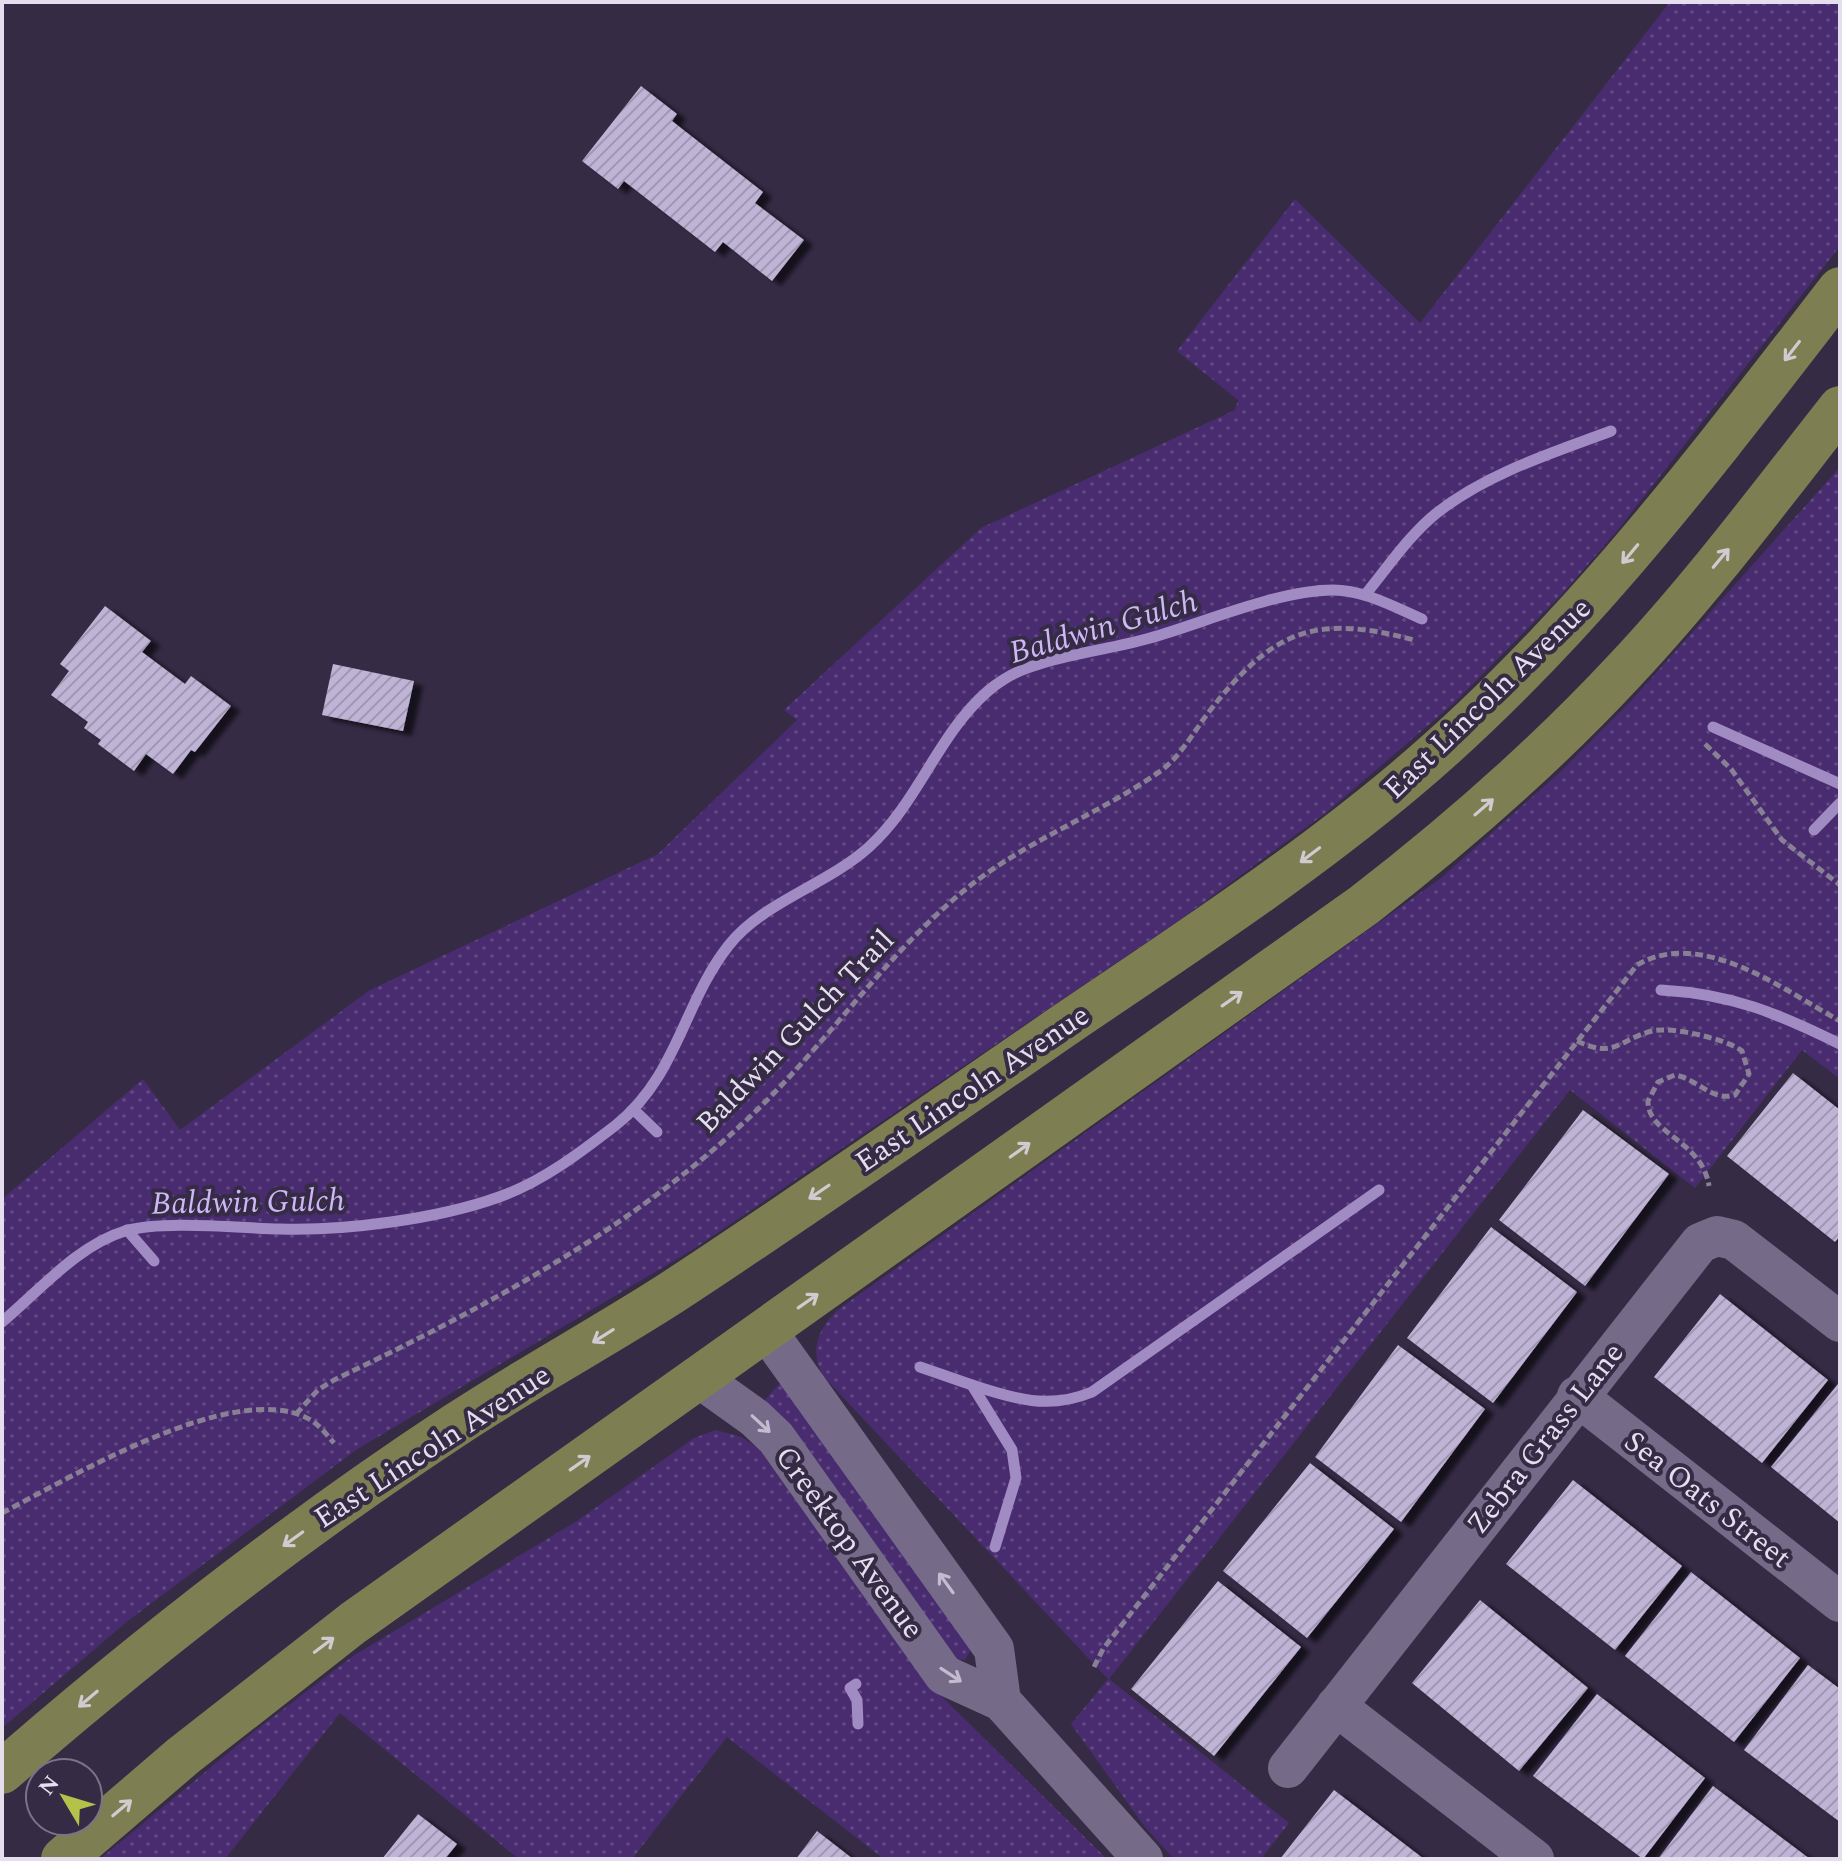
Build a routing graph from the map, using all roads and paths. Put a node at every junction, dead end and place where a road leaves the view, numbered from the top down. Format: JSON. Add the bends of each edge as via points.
{"nodes":[{"id":1,"x":1840,"y":289,"type":"edge"},
{"id":2,"x":1840,"y":408,"type":"edge"},
{"id":3,"x":1414,"y":640,"type":"dead end"},
{"id":4,"x":1705,"y":744,"type":"dead end"},
{"id":5,"x":1840,"y":885,"type":"edge"},
{"id":6,"x":1840,"y":1021,"type":"edge"},
{"id":7,"x":1577,"y":1041,"type":"junction"},
{"id":8,"x":1709,"y":1186,"type":"dead end"},
{"id":9,"x":1840,"y":1322,"type":"edge"},
{"id":10,"x":766,"y":1330,"type":"junction"},
{"id":11,"x":699,"y":1378,"type":"junction"},
{"id":12,"x":1577,"y":1396,"type":"junction"},
{"id":13,"x":296,"y":1414,"type":"junction"},
{"id":14,"x":334,"y":1443,"type":"dead end"},
{"id":15,"x":2,"y":1513,"type":"edge"},
{"id":16,"x":1840,"y":1602,"type":"edge"},
{"id":17,"x":1094,"y":1667,"type":"dead end"},
{"id":18,"x":1001,"y":1701,"type":"junction"},
{"id":19,"x":1336,"y":1706,"type":"junction"},
{"id":20,"x":1288,"y":1768,"type":"dead end"},
{"id":21,"x":2,"y":1772,"type":"edge"},
{"id":22,"x":63,"y":1859,"type":"edge"},
{"id":23,"x":1143,"y":1859,"type":"edge"},
{"id":24,"x":1534,"y":1859,"type":"edge"}],
"edges":[{"from":1,"to":21,"type":"main road","name":"East Lincoln Avenue","one_way":true,"via":[[1588,604],[1482,711],[1372,807],[1231,913],[677,1289],[464,1419],[354,1495],[157,1641]]},
{"from":10,"to":2,"type":"main road","one_way":true,"via":[[1364,905],[1451,835],[1626,670]]},
{"from":3,"to":13,"type":"path","name":"Baldwin Gulch Trail","via":[[1337,626],[1298,634],[1265,653],[1230,686],[1162,770],[997,867],[954,900],[755,1112],[669,1183],[539,1275],[334,1380]]},
{"from":4,"to":5,"type":"path","via":[[1731,769],[1782,840]]},
{"from":6,"to":7,"type":"path","via":[[1758,974],[1672,953],[1637,965]]},
{"from":7,"to":8,"type":"path","via":[[1606,1050],[1651,1031],[1668,1030],[1742,1051],[1749,1074],[1735,1095],[1717,1096],[1675,1075],[1658,1082],[1648,1101],[1655,1121],[1703,1163]]},
{"from":7,"to":17,"type":"path","via":[[1109,1641]]},
{"from":9,"to":12,"type":"street","name":"Zebra Grass Lane","via":[[1734,1240],[1709,1238],[1683,1262]]},
{"from":10,"to":11,"type":"main road"},
{"from":18,"to":10,"type":"street","name":"Creektop Avenue","one_way":true,"via":[[994,1649]]},
{"from":11,"to":18,"type":"street","name":"Creektop Avenue","one_way":true,"via":[[776,1438],[944,1675]]},
{"from":22,"to":11,"type":"main road","one_way":true,"via":[[320,1648]]},
{"from":12,"to":16,"type":"street","name":"Sea Oats Street"},
{"from":12,"to":19,"type":"street","name":"Zebra Grass Lane"},
{"from":13,"to":14,"type":"path","via":[[315,1423]]},
{"from":13,"to":15,"type":"path","via":[[253,1411],[206,1418],[107,1459]]},
{"from":18,"to":23,"type":"street","name":"Creektop Avenue"},
{"from":19,"to":20,"type":"street","name":"Zebra Grass Lane"},
{"from":19,"to":24,"type":"street"}]}
